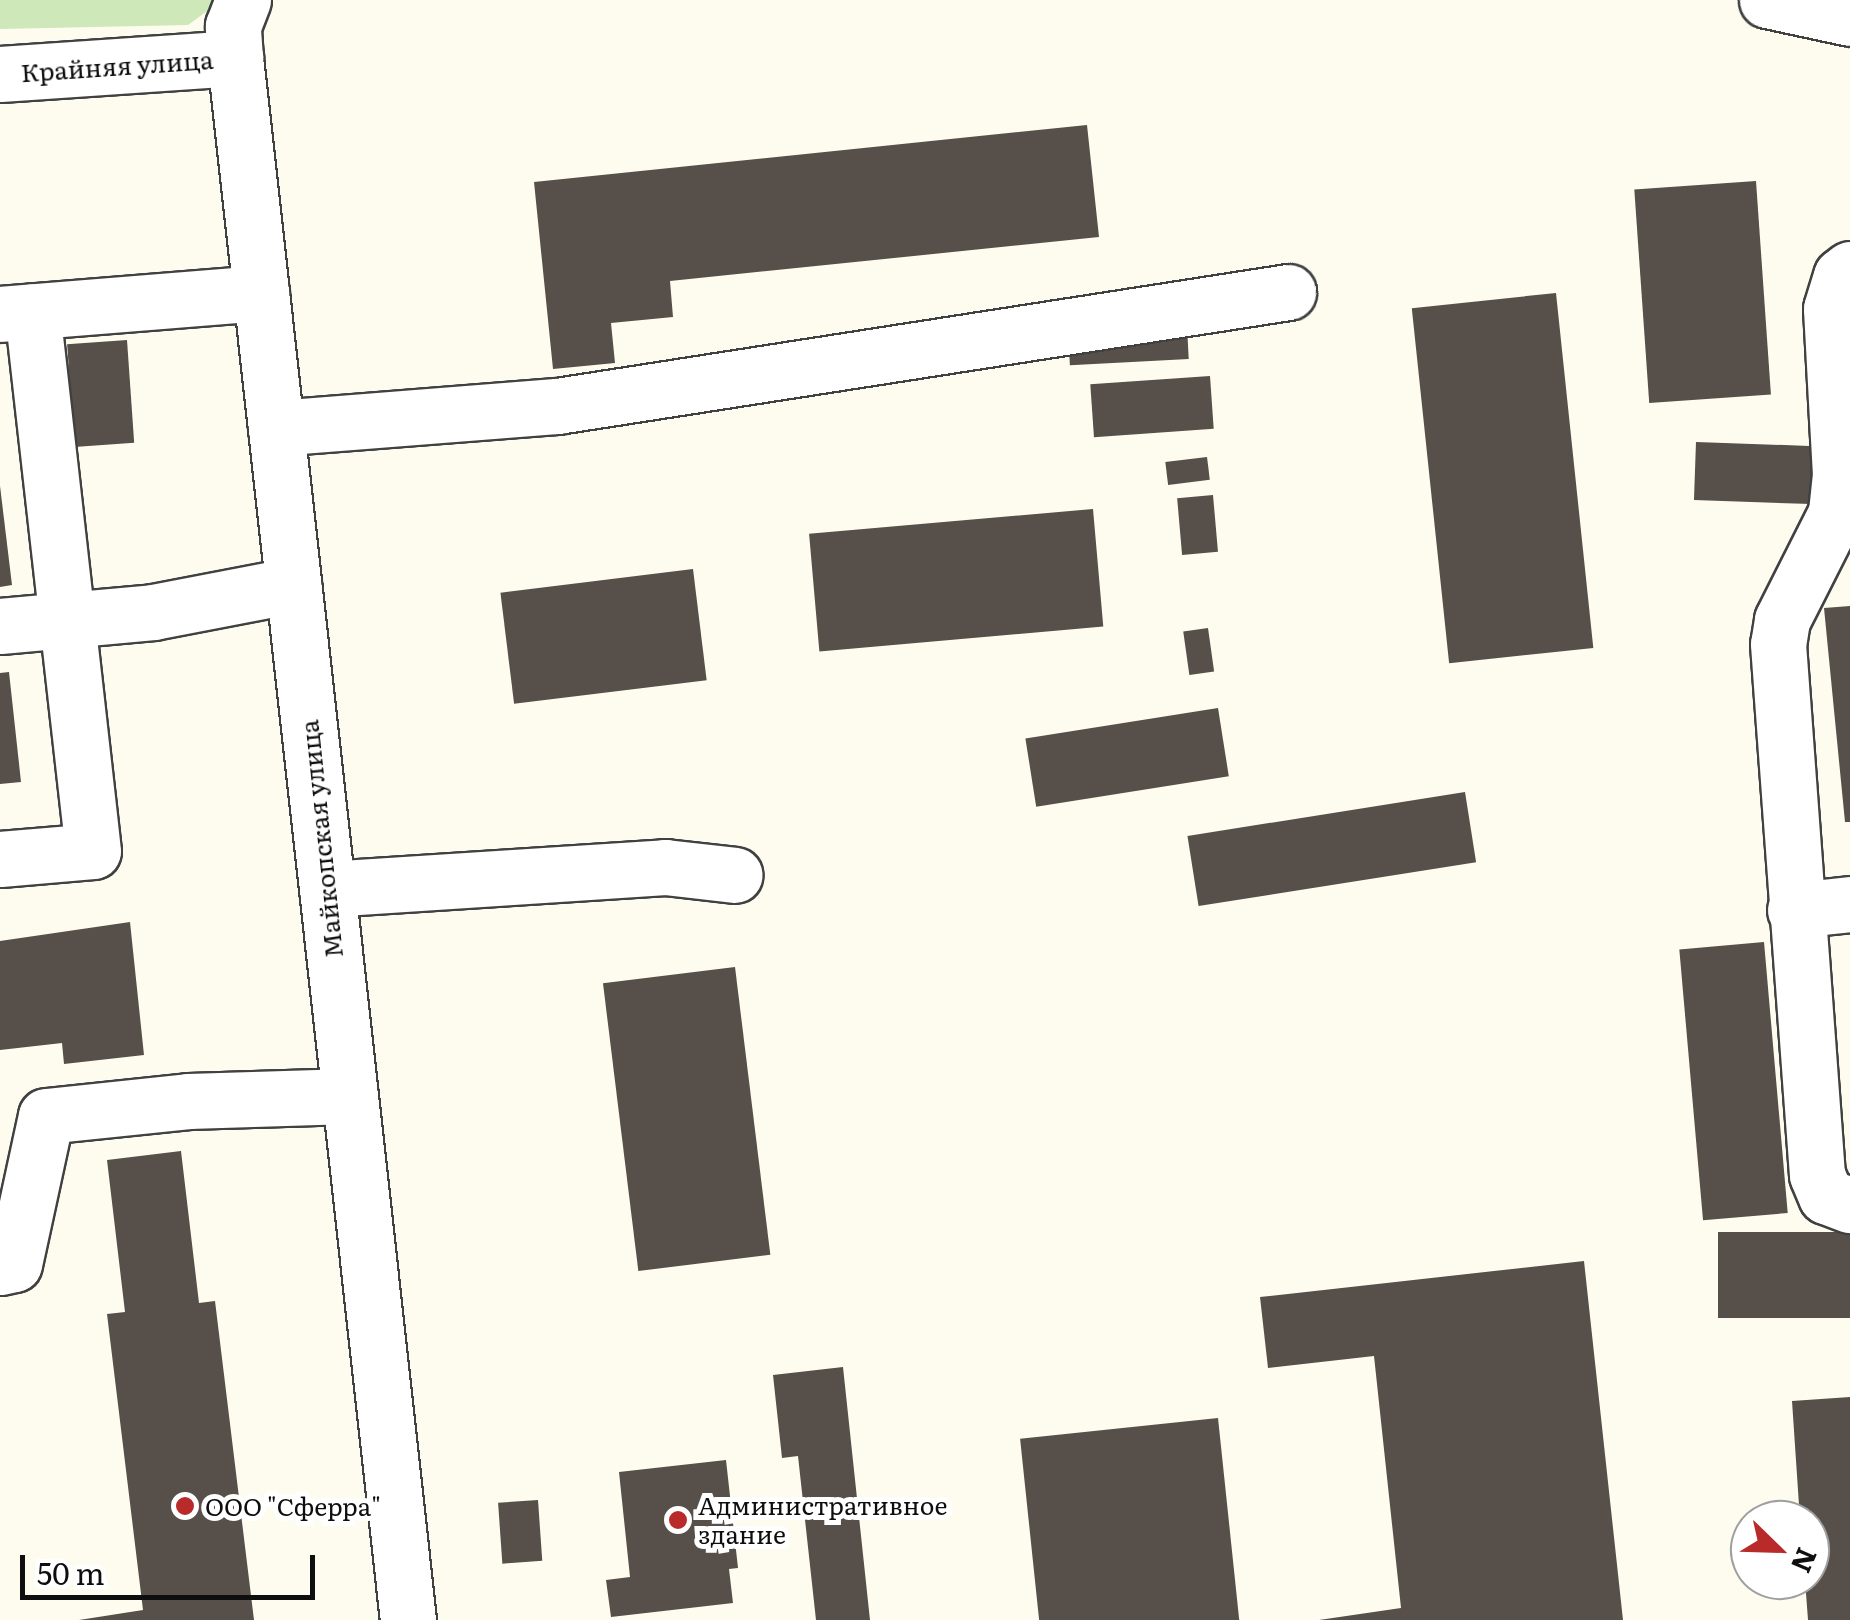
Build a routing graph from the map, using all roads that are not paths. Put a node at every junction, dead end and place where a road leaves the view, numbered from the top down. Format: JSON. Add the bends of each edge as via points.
{"nodes":[{"id":1,"x":243,"y":0,"type":"edge"},
{"id":2,"x":1767,"y":0,"type":"edge"},
{"id":3,"x":1850,"y":18,"type":"edge"},
{"id":4,"x":236,"y":58,"type":"junction"},
{"id":5,"x":0,"y":74,"type":"edge"},
{"id":6,"x":1850,"y":269,"type":"edge"},
{"id":7,"x":1288,"y":292,"type":"dead end"},
{"id":8,"x":261,"y":294,"type":"junction"},
{"id":9,"x":16,"y":313,"type":"edge"},
{"id":10,"x":276,"y":428,"type":"junction"},
{"id":11,"x":1845,"y":474,"type":"edge"},
{"id":12,"x":294,"y":585,"type":"junction"},
{"id":13,"x":66,"y":620,"type":"junction"},
{"id":14,"x":0,"y":626,"type":"edge"},
{"id":15,"x":0,"y":859,"type":"edge"},
{"id":16,"x":736,"y":875,"type":"dead end"},
{"id":17,"x":327,"y":889,"type":"junction"},
{"id":18,"x":1850,"y":904,"type":"edge"},
{"id":19,"x":1795,"y":910,"type":"junction"},
{"id":20,"x":350,"y":1096,"type":"junction"},
{"id":21,"x":1850,"y":1205,"type":"edge"},
{"id":22,"x":0,"y":1267,"type":"edge"},
{"id":23,"x":408,"y":1620,"type":"edge"}],
"edges":[{"from":1,"to":4,"type":"street","name":"Крайняя улица","via":[[232,26]]},
{"from":2,"to":3,"type":"street"},
{"from":4,"to":5,"type":"street","name":"Крайняя улица"},
{"from":4,"to":8,"type":"street","name":"Майкопская улица"},
{"from":6,"to":11,"type":"street","via":[[1841,276],[1831,309]]},
{"from":7,"to":10,"type":"street","via":[[558,406]]},
{"from":8,"to":9,"type":"street"},
{"from":8,"to":10,"type":"street","name":"Майкопская улица"},
{"from":9,"to":13,"type":"street"},
{"from":10,"to":12,"type":"street","name":"Майкопская улица"},
{"from":11,"to":19,"type":"street","via":[[1836,513],[1782,620],[1778,644]]},
{"from":12,"to":13,"type":"street","via":[[153,612]]},
{"from":12,"to":17,"type":"street","name":"Майкопская улица"},
{"from":13,"to":14,"type":"street"},
{"from":13,"to":15,"type":"street","via":[[93,851]]},
{"from":16,"to":17,"type":"street","via":[[666,867]]},
{"from":17,"to":20,"type":"street","name":"Майкопская улица"},
{"from":18,"to":19,"type":"street"},
{"from":19,"to":21,"type":"street","via":[[1818,1175],[1826,1196]]},
{"from":20,"to":22,"type":"street","via":[[188,1101],[46,1116],[14,1264]]},
{"from":20,"to":23,"type":"street","name":"Майкопская улица"}]}
